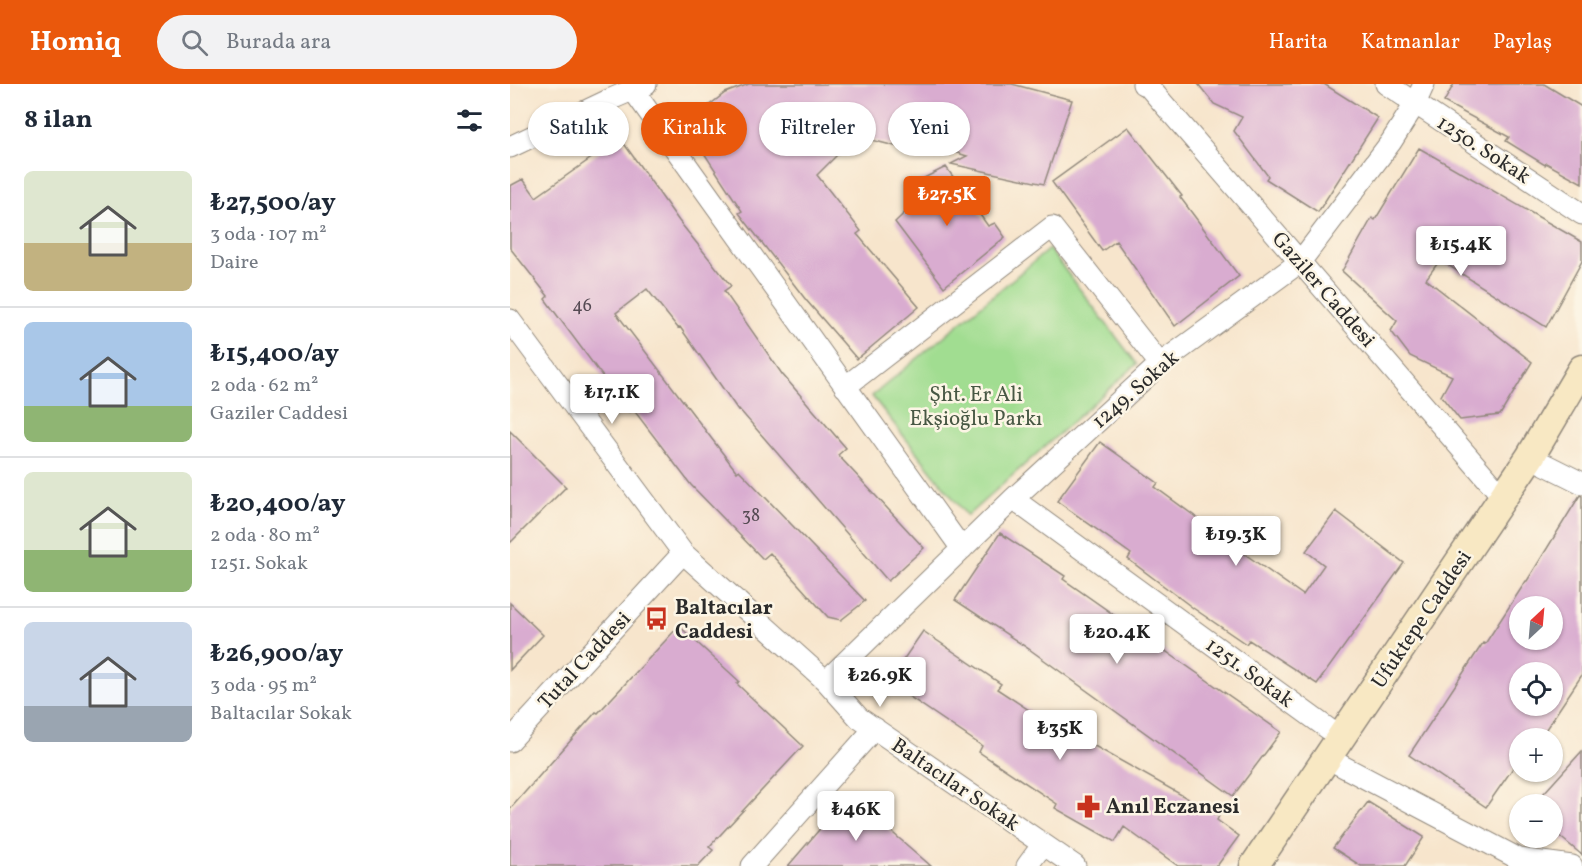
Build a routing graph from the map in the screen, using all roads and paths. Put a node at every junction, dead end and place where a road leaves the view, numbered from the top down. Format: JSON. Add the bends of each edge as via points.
{"nodes":[{"id":1,"x":1386,"y":84,"type":"edge"},
{"id":2,"x":1424,"y":84,"type":"edge"},
{"id":3,"x":1147,"y":85,"type":"edge"},
{"id":4,"x":640,"y":87,"type":"edge"},
{"id":5,"x":1415,"y":104,"type":"junction"},
{"id":6,"x":510,"y":147,"type":"edge"},
{"id":7,"x":1582,"y":214,"type":"edge"},
{"id":8,"x":1300,"y":262,"type":"junction"},
{"id":9,"x":510,"y":320,"type":"edge"},
{"id":10,"x":1160,"y":364,"type":"junction"},
{"id":11,"x":1582,"y":369,"type":"edge"},
{"id":12,"x":845,"y":387,"type":"junction"},
{"id":13,"x":1530,"y":457,"type":"junction"},
{"id":14,"x":1582,"y":483,"type":"edge"},
{"id":15,"x":1503,"y":497,"type":"junction"},
{"id":16,"x":1014,"y":499,"type":"junction"},
{"id":17,"x":962,"y":549,"type":"junction"},
{"id":18,"x":683,"y":553,"type":"junction"},
{"id":19,"x":826,"y":681,"type":"junction"},
{"id":20,"x":874,"y":728,"type":"junction"},
{"id":21,"x":510,"y":741,"type":"edge"},
{"id":22,"x":1334,"y":748,"type":"junction"},
{"id":23,"x":1043,"y":844,"type":"junction"},
{"id":24,"x":752,"y":866,"type":"edge"},
{"id":25,"x":1027,"y":866,"type":"edge"},
{"id":26,"x":1075,"y":866,"type":"edge"},
{"id":27,"x":1254,"y":866,"type":"edge"},
{"id":28,"x":1572,"y":866,"type":"edge"}],
"edges":[{"from":1,"to":5,"type":"street","name":"1250. Sokak"},
{"from":2,"to":5,"type":"street","name":"1249. Sokak"},
{"from":3,"to":8,"type":"street","name":"Gaziler Caddesi"},
{"from":4,"to":6,"type":"street"},
{"from":4,"to":12,"type":"street"},
{"from":5,"to":7,"type":"street","name":"1250. Sokak"},
{"from":5,"to":8,"type":"street","name":"1249. Sokak"},
{"from":8,"to":10,"type":"street","name":"1249. Sokak"},
{"from":8,"to":15,"type":"street","name":"Gaziler Caddesi"},
{"from":9,"to":18,"type":"street","name":"Baltacılar Sokak"},
{"from":10,"to":12,"type":"street","via":[[1052,227]]},
{"from":10,"to":16,"type":"street","name":"1249. Sokak"},
{"from":11,"to":13,"type":"street","name":"Ufuktepe Caddesi"},
{"from":12,"to":17,"type":"street"},
{"from":13,"to":14,"type":"street"},
{"from":13,"to":15,"type":"street","name":"Ufuktepe Caddesi"},
{"from":15,"to":22,"type":"street","name":"Ufuktepe Caddesi"},
{"from":16,"to":17,"type":"street","name":"1249. Sokak"},
{"from":16,"to":22,"type":"street","name":"1251. Sokak"},
{"from":17,"to":19,"type":"street","name":"1249. Sokak"},
{"from":18,"to":19,"type":"street","name":"Baltacılar Sokak"},
{"from":18,"to":21,"type":"street","name":"Tutal Caddesi"},
{"from":19,"to":20,"type":"street","name":"Baltacılar Sokak","via":[[859,718]]},
{"from":20,"to":23,"type":"street","name":"Baltacılar Sokak"},
{"from":20,"to":24,"type":"street"},
{"from":22,"to":27,"type":"street","name":"Ufuktepe Caddesi"},
{"from":22,"to":28,"type":"street","name":"1251. Sokak","via":[[1519,858]]},
{"from":23,"to":25,"type":"street"},
{"from":23,"to":26,"type":"street","name":"Baltacılar Sokak"}]}
